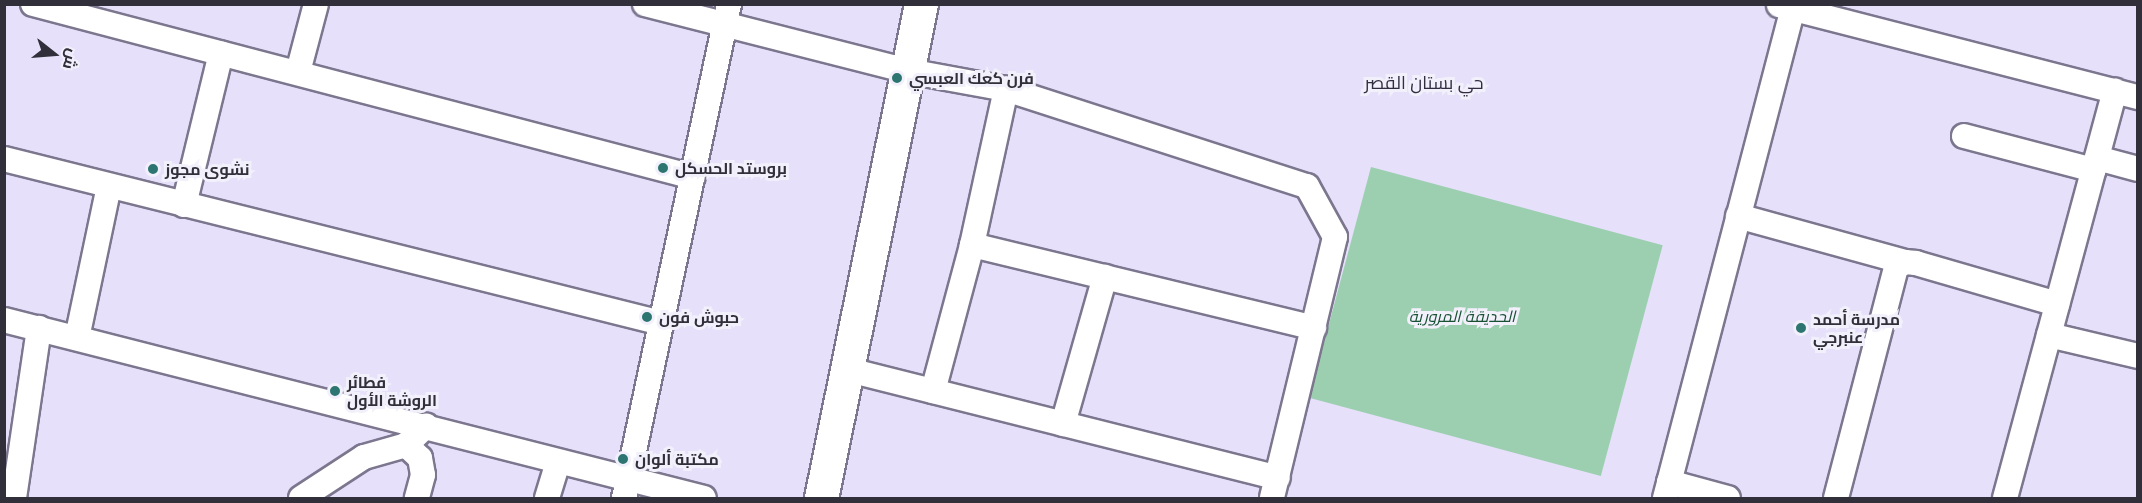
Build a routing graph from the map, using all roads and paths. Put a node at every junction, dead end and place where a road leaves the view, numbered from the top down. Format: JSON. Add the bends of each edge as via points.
{"nodes":[{"id":1,"x":33,"y":4,"type":"edge"},
{"id":2,"x":316,"y":4,"type":"edge"},
{"id":3,"x":645,"y":4,"type":"edge"},
{"id":4,"x":921,"y":4,"type":"edge"},
{"id":5,"x":1788,"y":6,"type":"edge"},
{"id":6,"x":727,"y":16,"type":"edge"},
{"id":7,"x":221,"y":53,"type":"junction"},
{"id":8,"x":908,"y":71,"type":"junction"},
{"id":9,"x":298,"y":72,"type":"junction"},
{"id":10,"x":1006,"y":89,"type":"junction"},
{"id":11,"x":2126,"y":94,"type":"edge"},
{"id":12,"x":1964,"y":136,"type":"dead end"},
{"id":13,"x":4,"y":159,"type":"edge"},
{"id":14,"x":2095,"y":164,"type":"junction"},
{"id":15,"x":2138,"y":169,"type":"edge"},
{"id":16,"x":693,"y":177,"type":"junction"},
{"id":17,"x":109,"y":186,"type":"junction"},
{"id":18,"x":184,"y":205,"type":"junction"},
{"id":19,"x":1738,"y":216,"type":"junction"},
{"id":20,"x":972,"y":245,"type":"junction"},
{"id":21,"x":1905,"y":262,"type":"junction"},
{"id":22,"x":1105,"y":278,"type":"junction"},
{"id":23,"x":2057,"y":303,"type":"junction"},
{"id":24,"x":4,"y":320,"type":"edge"},
{"id":25,"x":662,"y":323,"type":"junction"},
{"id":26,"x":39,"y":328,"type":"junction"},
{"id":27,"x":1314,"y":328,"type":"junction"},
{"id":28,"x":2049,"y":335,"type":"junction"},
{"id":29,"x":77,"y":338,"type":"junction"},
{"id":30,"x":2138,"y":356,"type":"edge"},
{"id":31,"x":849,"y":370,"type":"junction"},
{"id":32,"x":933,"y":391,"type":"junction"},
{"id":33,"x":1063,"y":424,"type":"junction"},
{"id":34,"x":426,"y":426,"type":"junction"},
{"id":35,"x":406,"y":445,"type":"junction"},
{"id":36,"x":558,"y":463,"type":"junction"},
{"id":37,"x":1275,"y":488,"type":"edge"},
{"id":38,"x":626,"y":489,"type":"edge"},
{"id":39,"x":1667,"y":490,"type":"edge"},
{"id":40,"x":14,"y":498,"type":"edge"},
{"id":41,"x":301,"y":498,"type":"edge"},
{"id":42,"x":417,"y":498,"type":"edge"},
{"id":43,"x":547,"y":498,"type":"edge"},
{"id":44,"x":704,"y":498,"type":"edge"},
{"id":45,"x":821,"y":498,"type":"edge"},
{"id":46,"x":1728,"y":498,"type":"edge"},
{"id":47,"x":1836,"y":498,"type":"edge"},
{"id":48,"x":2004,"y":498,"type":"edge"}],
"edges":[{"from":1,"to":7,"type":"street"},
{"from":2,"to":9,"type":"street"},
{"from":3,"to":6,"type":"street"},
{"from":4,"to":8,"type":"street"},
{"from":5,"to":11,"type":"street"},
{"from":5,"to":19,"type":"street"},
{"from":6,"to":8,"type":"street"},
{"from":6,"to":16,"type":"street"},
{"from":7,"to":9,"type":"street"},
{"from":7,"to":18,"type":"street"},
{"from":8,"to":10,"type":"street"},
{"from":8,"to":31,"type":"street"},
{"from":9,"to":16,"type":"street"},
{"from":10,"to":20,"type":"street"},
{"from":10,"to":27,"type":"street","via":[[1307,186],[1335,237]]},
{"from":11,"to":14,"type":"street"},
{"from":12,"to":14,"type":"street"},
{"from":13,"to":17,"type":"street"},
{"from":14,"to":15,"type":"street"},
{"from":14,"to":23,"type":"street"},
{"from":16,"to":25,"type":"street"},
{"from":17,"to":18,"type":"street"},
{"from":17,"to":29,"type":"street"},
{"from":18,"to":25,"type":"street"},
{"from":19,"to":21,"type":"street"},
{"from":19,"to":39,"type":"street"},
{"from":20,"to":22,"type":"street"},
{"from":20,"to":32,"type":"street"},
{"from":21,"to":23,"type":"street"},
{"from":21,"to":47,"type":"street","via":[[1896,267]]},
{"from":22,"to":27,"type":"street"},
{"from":22,"to":33,"type":"street"},
{"from":23,"to":28,"type":"street"},
{"from":24,"to":26,"type":"street"},
{"from":25,"to":38,"type":"street"},
{"from":26,"to":29,"type":"street"},
{"from":26,"to":40,"type":"street"},
{"from":27,"to":37,"type":"street"},
{"from":28,"to":30,"type":"street"},
{"from":28,"to":48,"type":"street"},
{"from":29,"to":34,"type":"street"},
{"from":31,"to":32,"type":"street"},
{"from":31,"to":45,"type":"street"},
{"from":32,"to":33,"type":"street"},
{"from":33,"to":37,"type":"street"},
{"from":34,"to":35,"type":"street"},
{"from":34,"to":36,"type":"street"},
{"from":35,"to":41,"type":"street","via":[[364,457]]},
{"from":35,"to":42,"type":"street","via":[[420,458],[423,475]]},
{"from":36,"to":38,"type":"street"},
{"from":36,"to":43,"type":"street"},
{"from":38,"to":44,"type":"street"},
{"from":39,"to":46,"type":"street"}]}
